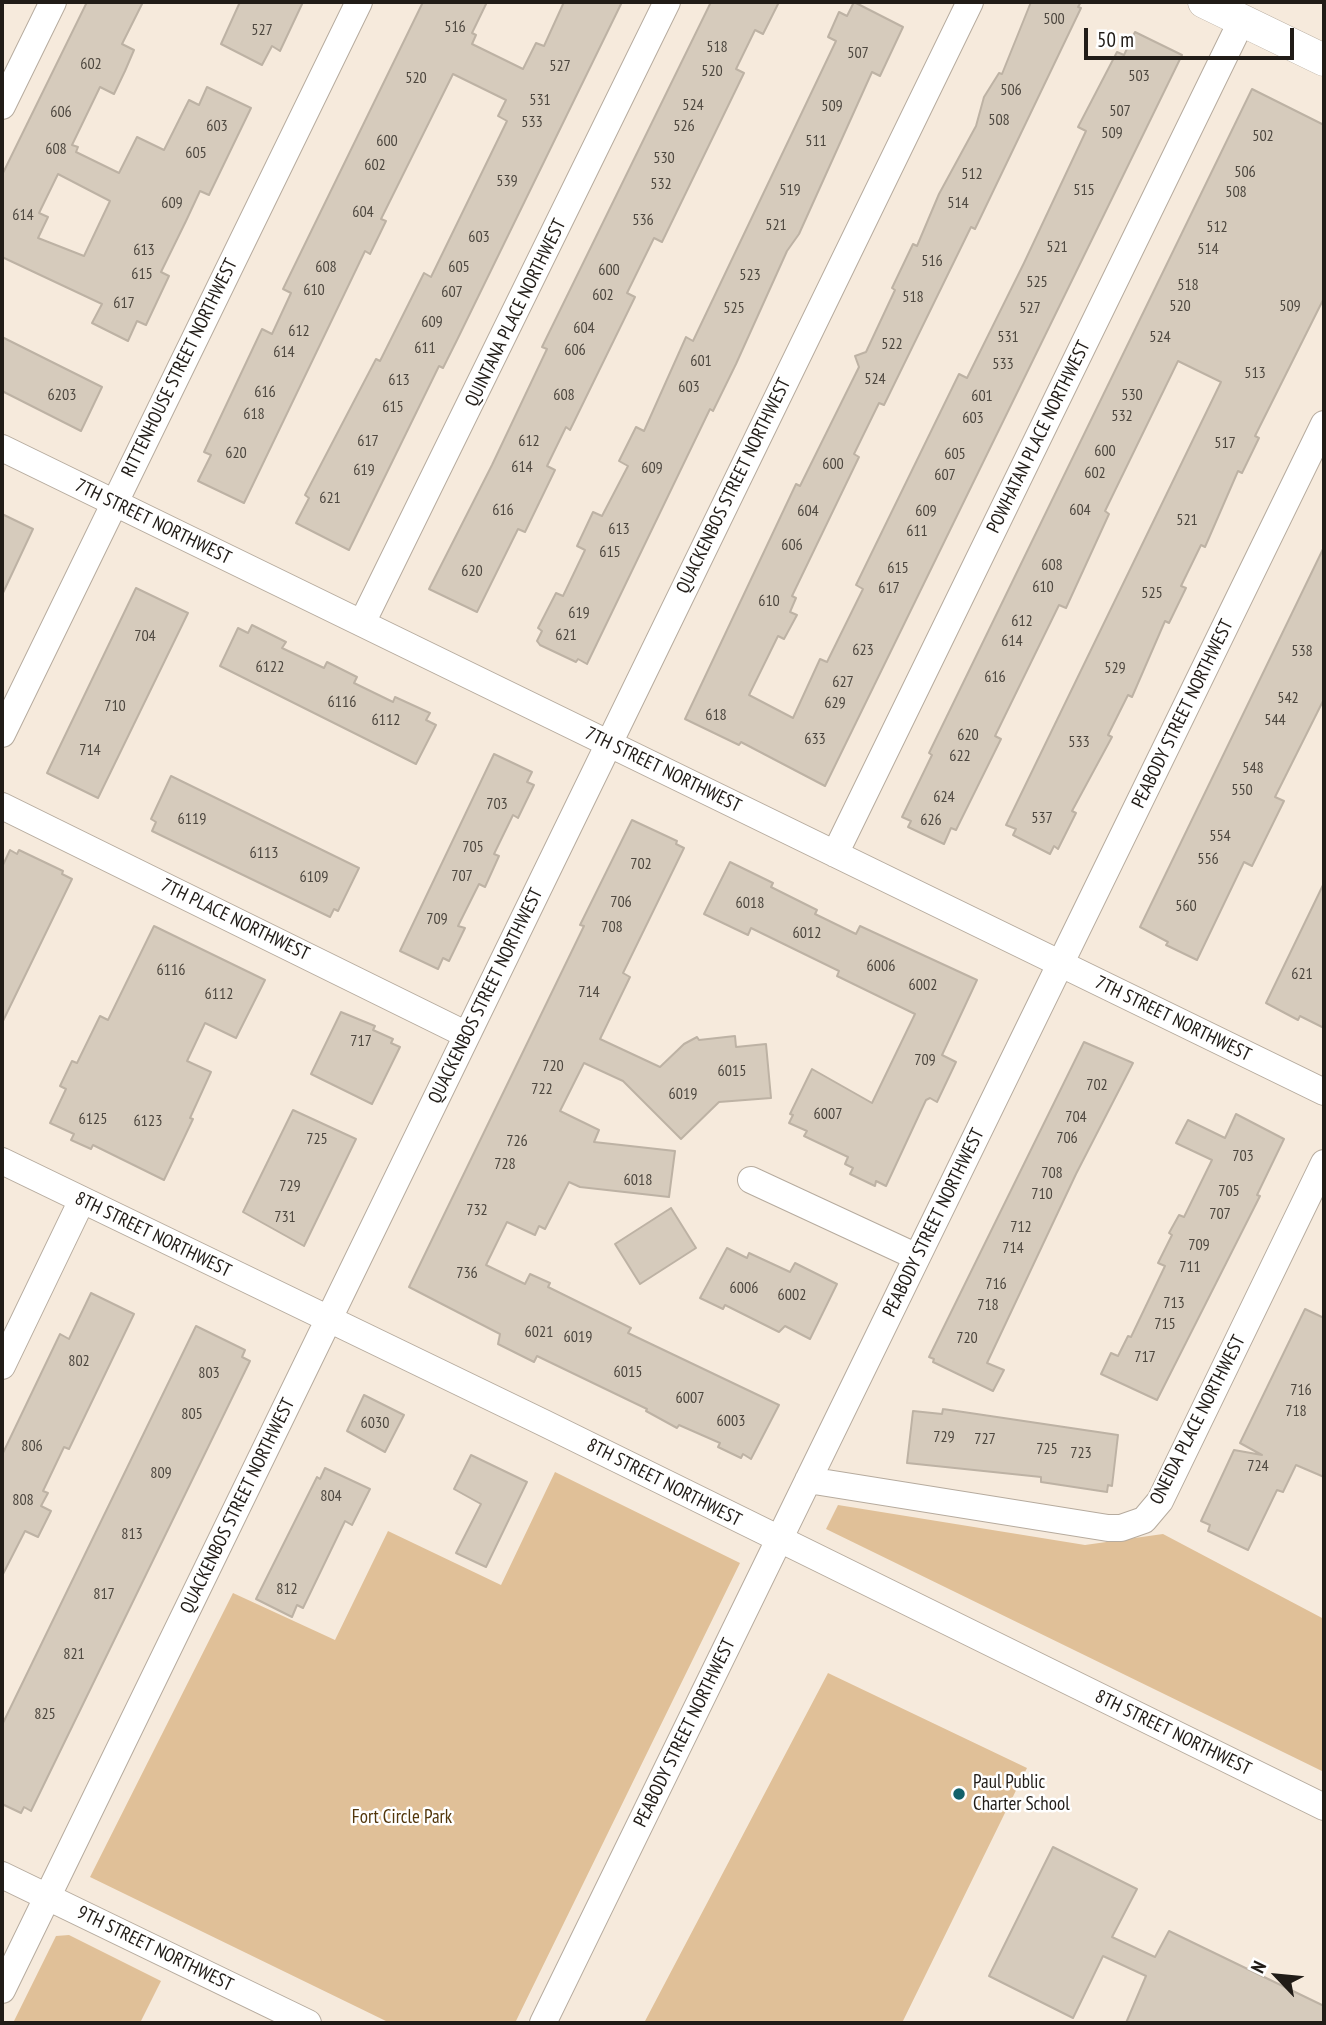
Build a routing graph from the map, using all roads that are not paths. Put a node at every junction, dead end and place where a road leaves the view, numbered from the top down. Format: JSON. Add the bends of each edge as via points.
{"nodes":[{"id":1,"x":53,"y":2,"type":"edge"},
{"id":2,"x":359,"y":2,"type":"edge"},
{"id":3,"x":667,"y":2,"type":"edge"},
{"id":4,"x":970,"y":2,"type":"edge"},
{"id":5,"x":1204,"y":2,"type":"edge"},
{"id":6,"x":1242,"y":20,"type":"junction"},
{"id":7,"x":1324,"y":60,"type":"edge"},
{"id":8,"x":2,"y":106,"type":"edge"},
{"id":9,"x":1324,"y":424,"type":"edge"},
{"id":10,"x":2,"y":448,"type":"edge"},
{"id":11,"x":114,"y":503,"type":"junction"},
{"id":12,"x":362,"y":623,"type":"junction"},
{"id":13,"x":2,"y":734,"type":"edge"},
{"id":14,"x":608,"y":744,"type":"junction"},
{"id":15,"x":2,"y":806,"type":"edge"},
{"id":16,"x":835,"y":854,"type":"junction"},
{"id":17,"x":1061,"y":964,"type":"junction"},
{"id":18,"x":467,"y":1035,"type":"junction"},
{"id":19,"x":1324,"y":1092,"type":"edge"},
{"id":20,"x":2,"y":1161,"type":"edge"},
{"id":21,"x":1324,"y":1163,"type":"edge"},
{"id":22,"x":751,"y":1180,"type":"dead end"},
{"id":23,"x":82,"y":1200,"type":"junction"},
{"id":24,"x":917,"y":1257,"type":"junction"},
{"id":25,"x":328,"y":1320,"type":"junction"},
{"id":26,"x":2,"y":1366,"type":"edge"},
{"id":27,"x":808,"y":1480,"type":"junction"},
{"id":28,"x":779,"y":1541,"type":"junction"},
{"id":29,"x":1324,"y":1807,"type":"edge"},
{"id":30,"x":2,"y":1875,"type":"edge"},
{"id":31,"x":47,"y":1897,"type":"junction"},
{"id":32,"x":2,"y":1990,"type":"edge"},
{"id":33,"x":308,"y":2023,"type":"edge"},
{"id":34,"x":543,"y":2023,"type":"edge"}],
"edges":[{"from":1,"to":8,"type":"street"},
{"from":2,"to":11,"type":"street","name":"RITTENHOUSE STREET NORTHWEST"},
{"from":3,"to":12,"type":"street","name":"QUINTANA PLACE NORTHWEST"},
{"from":4,"to":14,"type":"street","name":"QUACKENBOS STREET NORTHWEST"},
{"from":5,"to":6,"type":"street"},
{"from":6,"to":7,"type":"street"},
{"from":6,"to":16,"type":"street","name":"POWHATAN PLACE NORTHWEST"},
{"from":9,"to":17,"type":"street","name":"PEABODY STREET NORTHWEST"},
{"from":10,"to":11,"type":"street","name":"7TH STREET NORTHWEST"},
{"from":11,"to":12,"type":"street","name":"7TH STREET NORTHWEST"},
{"from":11,"to":13,"type":"street","name":"RITTENHOUSE STREET NORTHWEST"},
{"from":12,"to":14,"type":"street","name":"7TH STREET NORTHWEST"},
{"from":14,"to":16,"type":"street","name":"7TH STREET NORTHWEST"},
{"from":14,"to":18,"type":"street","name":"QUACKENBOS STREET NORTHWEST"},
{"from":15,"to":18,"type":"street","name":"7TH PLACE NORTHWEST"},
{"from":16,"to":17,"type":"street","name":"7TH STREET NORTHWEST"},
{"from":17,"to":19,"type":"street","name":"7TH STREET NORTHWEST"},
{"from":17,"to":24,"type":"street","name":"PEABODY STREET NORTHWEST"},
{"from":18,"to":25,"type":"street","name":"QUACKENBOS STREET NORTHWEST"},
{"from":20,"to":23,"type":"street","name":"8TH STREET NORTHWEST"},
{"from":21,"to":27,"type":"street","name":"ONEIDA PLACE NORTHWEST","via":[[1160,1501],[1144,1520],[1108,1528]]},
{"from":22,"to":24,"type":"street"},
{"from":23,"to":25,"type":"street","name":"8TH STREET NORTHWEST"},
{"from":23,"to":26,"type":"street"},
{"from":24,"to":27,"type":"street","name":"PEABODY STREET NORTHWEST"},
{"from":25,"to":28,"type":"street","name":"8TH STREET NORTHWEST"},
{"from":25,"to":31,"type":"street","name":"QUACKENBOS STREET NORTHWEST"},
{"from":27,"to":28,"type":"street","name":"PEABODY STREET NORTHWEST"},
{"from":28,"to":29,"type":"street","name":"8TH STREET NORTHWEST"},
{"from":28,"to":34,"type":"street","name":"PEABODY STREET NORTHWEST"},
{"from":30,"to":31,"type":"street","name":"9TH STREET NORTHWEST"},
{"from":31,"to":32,"type":"street","name":"QUACKENBOS STREET NORTHWEST"},
{"from":31,"to":33,"type":"street","name":"9TH STREET NORTHWEST"}]}
